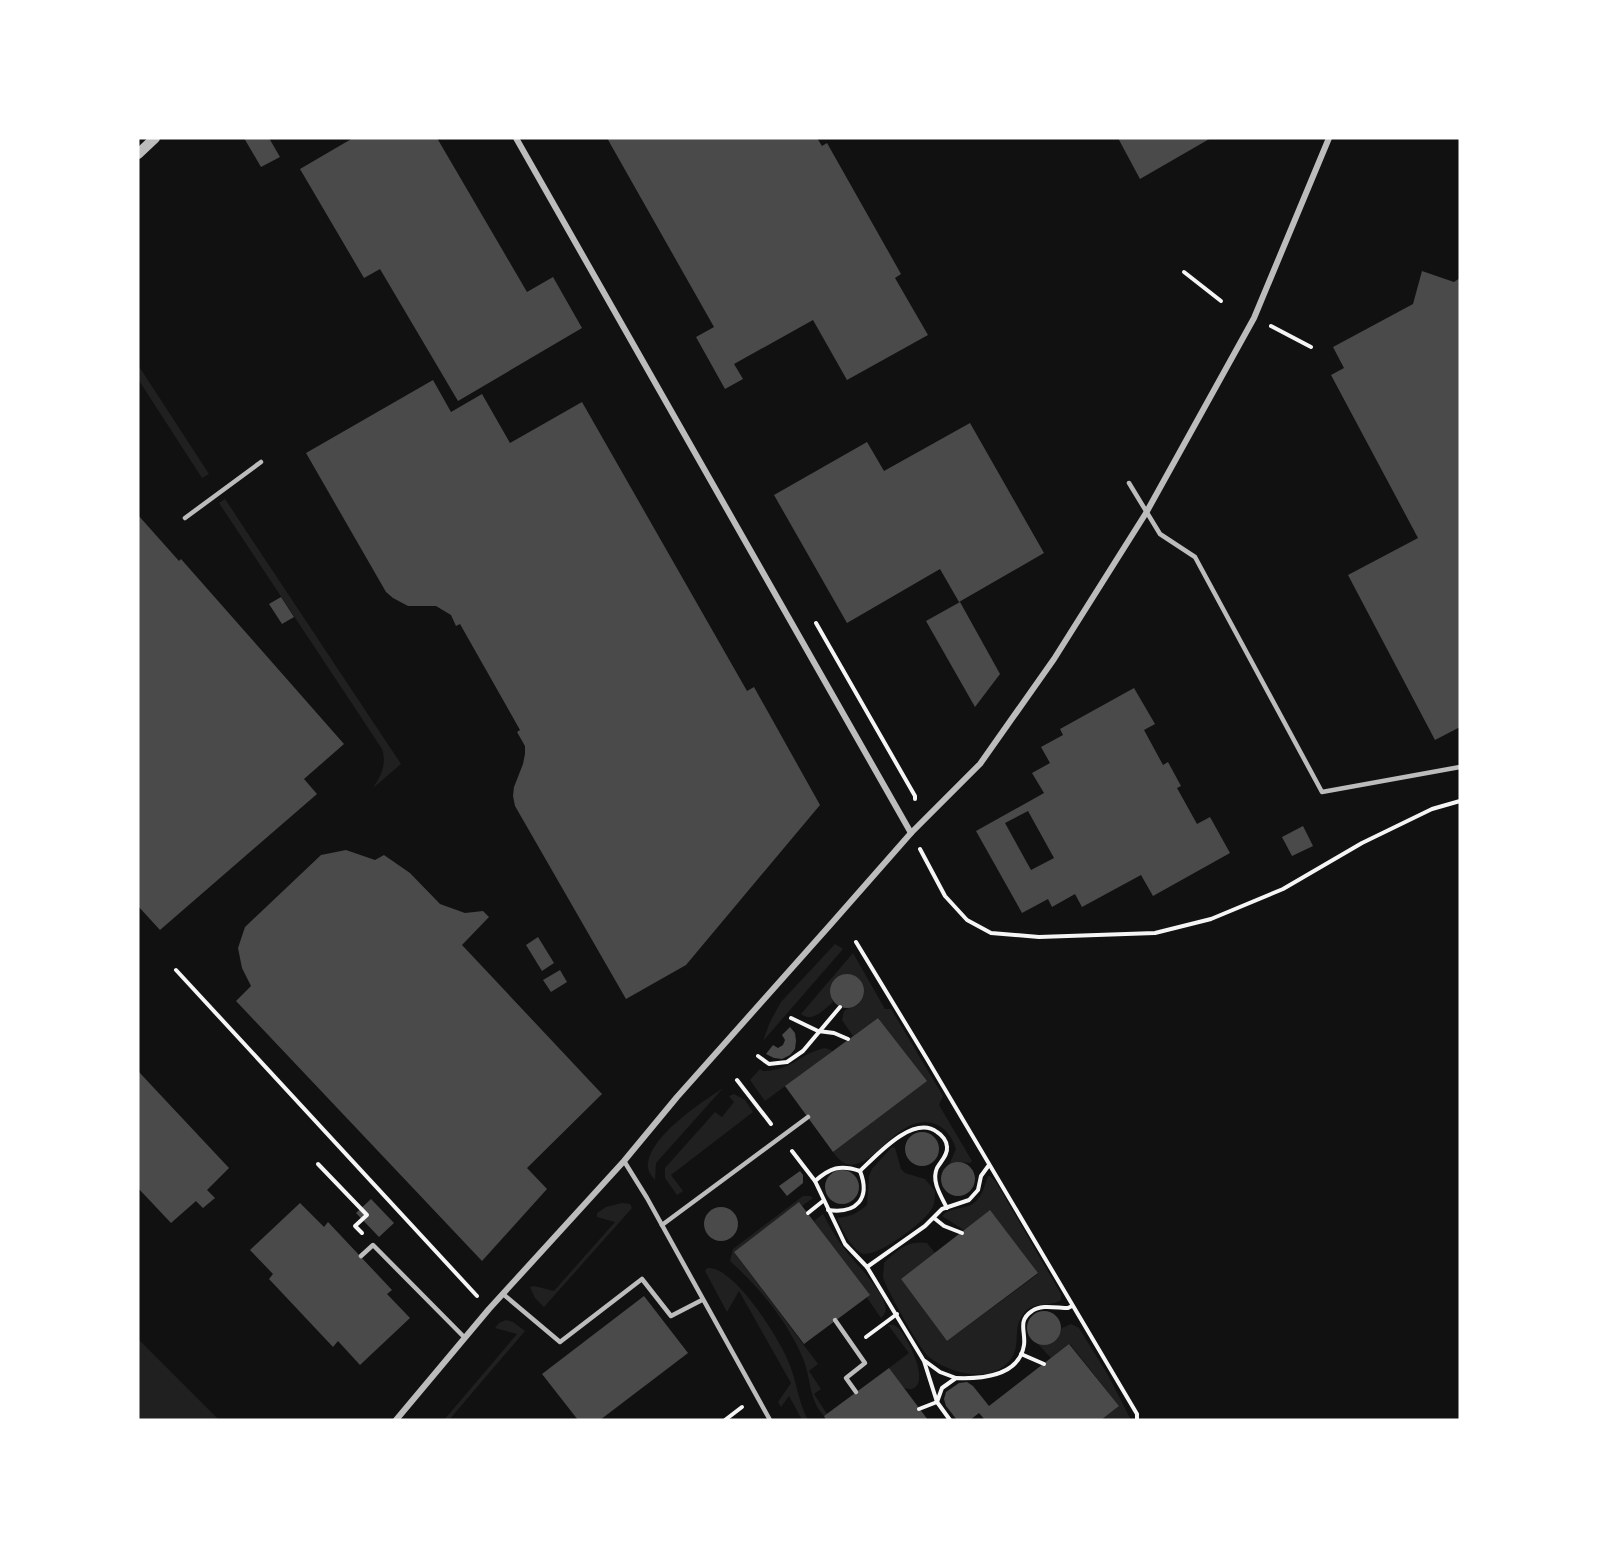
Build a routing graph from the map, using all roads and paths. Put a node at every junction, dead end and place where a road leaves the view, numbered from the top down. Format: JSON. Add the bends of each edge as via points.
{"nodes":[{"id":1,"x":155,"y":138,"type":"edge"},
{"id":2,"x":516,"y":138,"type":"edge"},
{"id":3,"x":1329,"y":138,"type":"edge"},
{"id":4,"x":138,"y":154,"type":"edge"},
{"id":5,"x":1184,"y":272,"type":"dead end"},
{"id":6,"x":1221,"y":301,"type":"dead end"},
{"id":7,"x":1270,"y":326,"type":"dead end"},
{"id":8,"x":1311,"y":347,"type":"dead end"},
{"id":9,"x":261,"y":462,"type":"dead end"},
{"id":10,"x":1130,"y":483,"type":"dead end"},
{"id":11,"x":1146,"y":513,"type":"junction"},
{"id":12,"x":185,"y":518,"type":"dead end"},
{"id":13,"x":1460,"y":767,"type":"edge"},
{"id":14,"x":1460,"y":801,"type":"edge"},
{"id":15,"x":911,"y":833,"type":"junction"},
{"id":16,"x":856,"y":942,"type":"dead end"},
{"id":17,"x":176,"y":970,"type":"dead end"},
{"id":18,"x":840,"y":1007,"type":"dead end"},
{"id":19,"x":791,"y":1018,"type":"dead end"},
{"id":20,"x":818,"y":1031,"type":"junction"},
{"id":21,"x":848,"y":1039,"type":"dead end"},
{"id":22,"x":758,"y":1056,"type":"dead end"},
{"id":23,"x":737,"y":1080,"type":"dead end"},
{"id":24,"x":808,"y":1117,"type":"dead end"},
{"id":25,"x":781,"y":1137,"type":"junction"},
{"id":26,"x":624,"y":1161,"type":"junction"},
{"id":27,"x":318,"y":1164,"type":"dead end"},
{"id":28,"x":989,"y":1164,"type":"junction"},
{"id":29,"x":860,"y":1172,"type":"junction"},
{"id":30,"x":815,"y":1181,"type":"junction"},
{"id":31,"x":824,"y":1201,"type":"junction"},
{"id":32,"x":946,"y":1208,"type":"junction"},
{"id":33,"x":828,"y":1210,"type":"junction"},
{"id":34,"x":808,"y":1213,"type":"dead end"},
{"id":35,"x":934,"y":1218,"type":"junction"},
{"id":36,"x":662,"y":1225,"type":"junction"},
{"id":37,"x":962,"y":1233,"type":"dead end"},
{"id":38,"x":373,"y":1245,"type":"junction"},
{"id":39,"x":360,"y":1256,"type":"dead end"},
{"id":40,"x":867,"y":1267,"type":"junction"},
{"id":41,"x":503,"y":1294,"type":"junction"},
{"id":42,"x":702,"y":1300,"type":"junction"},
{"id":43,"x":1072,"y":1306,"type":"junction"},
{"id":44,"x":489,"y":1309,"type":"junction"},
{"id":45,"x":897,"y":1314,"type":"junction"},
{"id":46,"x":835,"y":1320,"type":"dead end"},
{"id":47,"x":465,"y":1338,"type":"junction"},
{"id":48,"x":854,"y":1347,"type":"junction"},
{"id":49,"x":1021,"y":1354,"type":"junction"},
{"id":50,"x":924,"y":1361,"type":"junction"},
{"id":51,"x":1044,"y":1364,"type":"dead end"},
{"id":52,"x":956,"y":1378,"type":"junction"},
{"id":53,"x":856,"y":1392,"type":"dead end"},
{"id":54,"x":936,"y":1402,"type":"junction"},
{"id":55,"x":919,"y":1409,"type":"dead end"},
{"id":56,"x":396,"y":1420,"type":"edge"},
{"id":57,"x":770,"y":1420,"type":"edge"},
{"id":58,"x":950,"y":1420,"type":"edge"},
{"id":59,"x":1137,"y":1420,"type":"edge"}],
"edges":[{"from":1,"to":4,"type":"street"},
{"from":2,"to":15,"type":"street"},
{"from":3,"to":11,"type":"street","via":[[1254,318]]},
{"from":5,"to":6,"type":"path"},
{"from":7,"to":8,"type":"path"},
{"from":9,"to":12,"type":"lane"},
{"from":10,"to":11,"type":"lane"},
{"from":11,"to":13,"type":"lane","via":[[1160,534],[1195,557],[1322,792]]},
{"from":11,"to":15,"type":"street","via":[[1060,650],[980,764]]},
{"from":14,"to":15,"type":"path","via":[[1432,809],[1362,843],[1283,889],[1211,918],[1155,933],[1039,937],[991,933],[967,920],[945,896]]},
{"from":15,"to":26,"type":"street"},
{"from":16,"to":28,"type":"path"},
{"from":17,"to":44,"type":"path"},
{"from":18,"to":20,"type":"path"},
{"from":19,"to":20,"type":"path"},
{"from":20,"to":21,"type":"path"},
{"from":20,"to":22,"type":"path","via":[[803,1051],[787,1062],[769,1065]]},
{"from":23,"to":25,"type":"path"},
{"from":24,"to":25,"type":"lane"},
{"from":25,"to":30,"type":"path"},
{"from":25,"to":36,"type":"lane"},
{"from":26,"to":36,"type":"lane"},
{"from":26,"to":41,"type":"street"},
{"from":27,"to":38,"type":"path","via":[[368,1215],[356,1226]]},
{"from":28,"to":32,"type":"path","via":[[978,1190],[969,1200]]},
{"from":28,"to":43,"type":"path"},
{"from":29,"to":30,"type":"path","via":[[834,1167]]},
{"from":29,"to":32,"type":"path","via":[[914,1128],[927,1127],[945,1139],[948,1148],[935,1178]]},
{"from":29,"to":33,"type":"path","via":[[863,1198],[851,1209]]},
{"from":30,"to":31,"type":"path"},
{"from":31,"to":33,"type":"path"},
{"from":31,"to":34,"type":"path"},
{"from":32,"to":35,"type":"path"},
{"from":33,"to":40,"type":"path","via":[[845,1244]]},
{"from":35,"to":37,"type":"path"},
{"from":35,"to":40,"type":"path"},
{"from":36,"to":42,"type":"lane"},
{"from":38,"to":39,"type":"lane"},
{"from":38,"to":47,"type":"lane"},
{"from":40,"to":45,"type":"path"},
{"from":41,"to":42,"type":"lane","via":[[560,1342],[642,1278],[671,1316]]},
{"from":41,"to":44,"type":"street"},
{"from":42,"to":57,"type":"lane"},
{"from":43,"to":49,"type":"path","via":[[1032,1310],[1022,1329],[1025,1344]]},
{"from":43,"to":59,"type":"path"},
{"from":44,"to":47,"type":"street"},
{"from":45,"to":48,"type":"path"},
{"from":45,"to":50,"type":"path"},
{"from":46,"to":48,"type":"lane"},
{"from":47,"to":56,"type":"street"},
{"from":48,"to":53,"type":"lane","via":[[865,1363],[846,1378]]},
{"from":49,"to":51,"type":"path"},
{"from":49,"to":52,"type":"path","via":[[1012,1366],[995,1376]]},
{"from":50,"to":52,"type":"path"},
{"from":50,"to":54,"type":"path"},
{"from":52,"to":54,"type":"path","via":[[942,1388]]},
{"from":54,"to":55,"type":"path"},
{"from":54,"to":58,"type":"path"}]}
